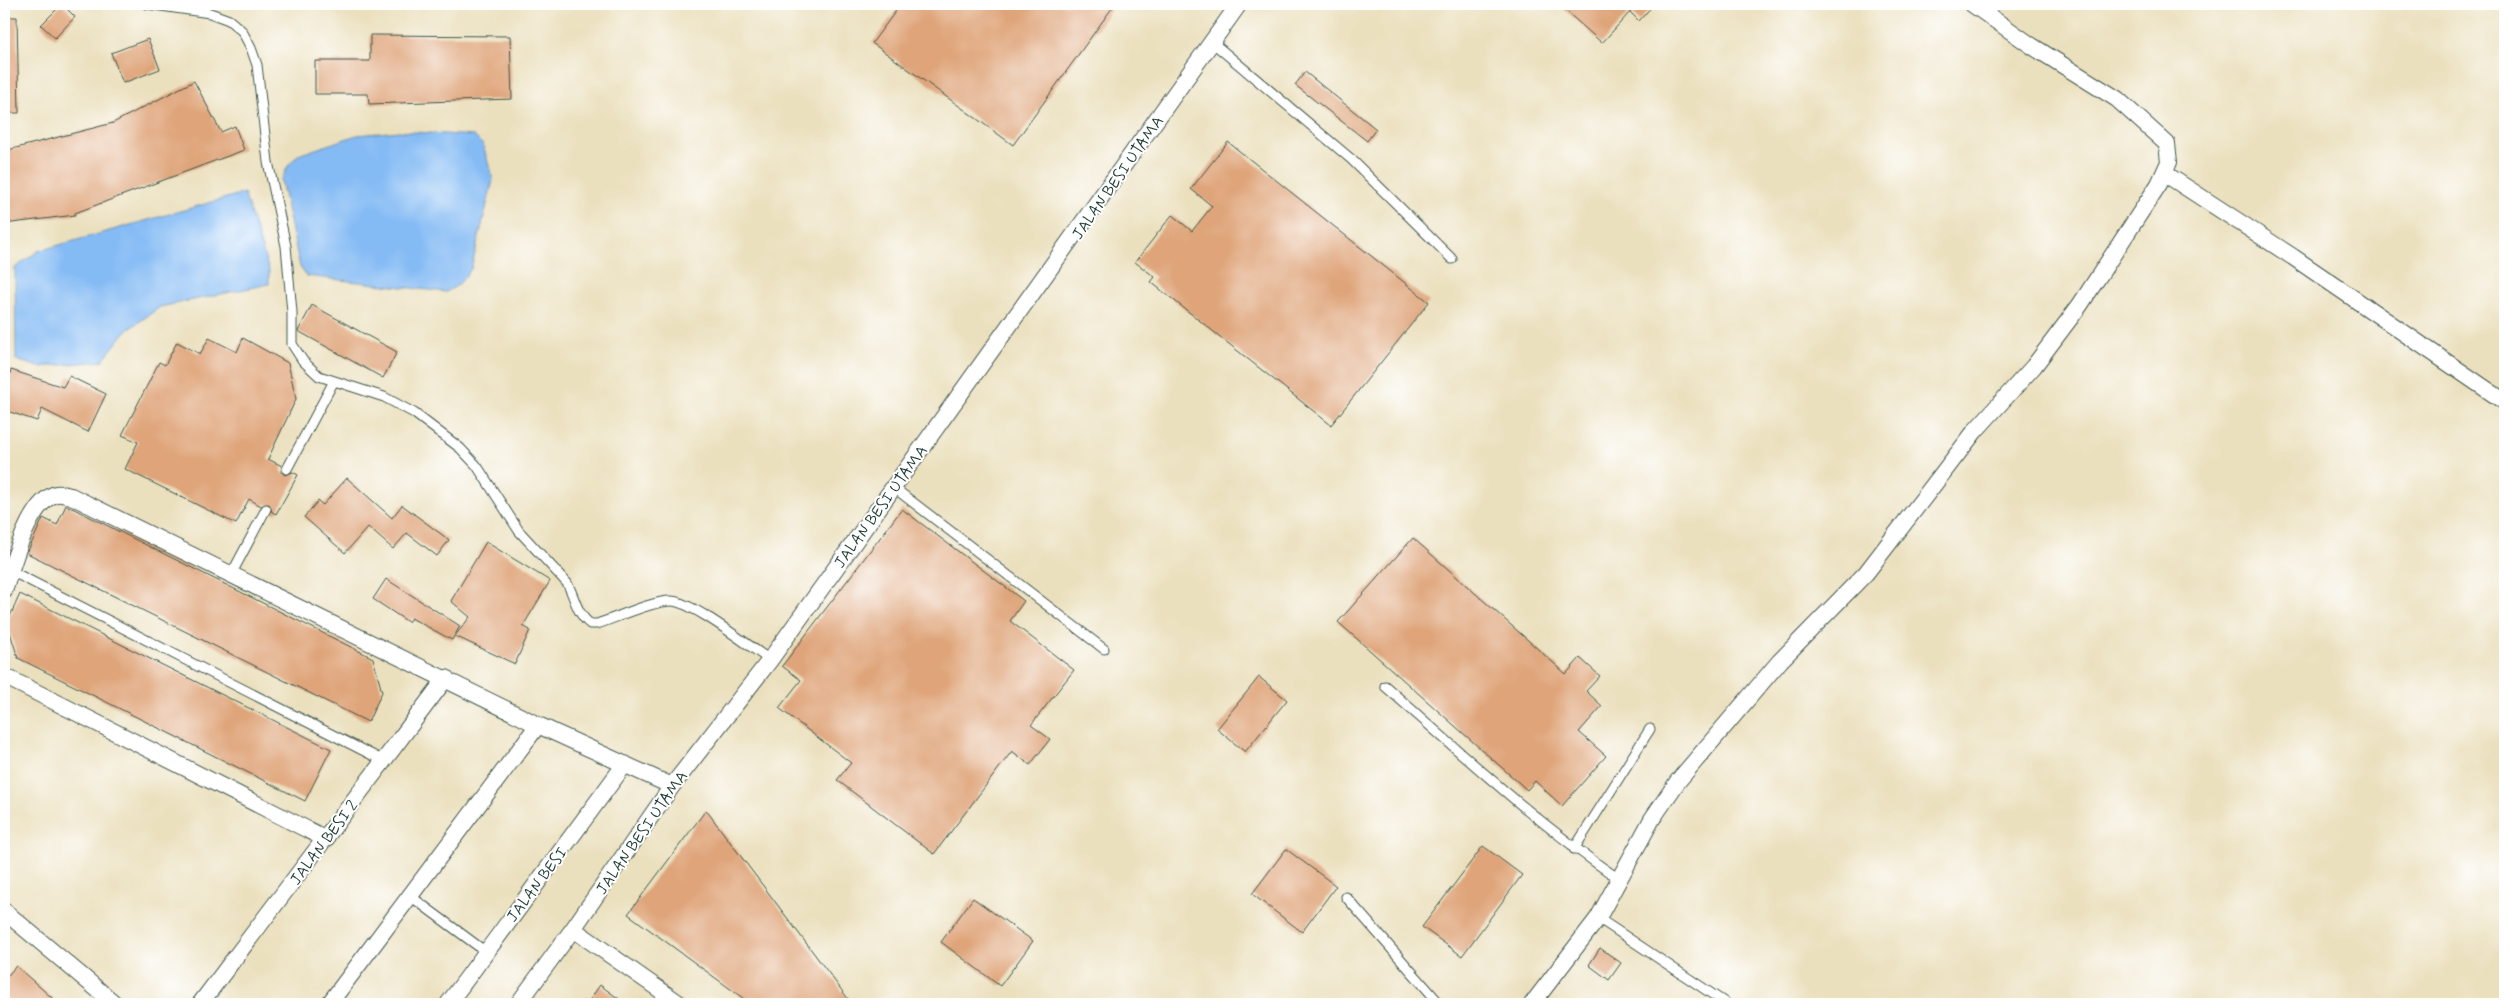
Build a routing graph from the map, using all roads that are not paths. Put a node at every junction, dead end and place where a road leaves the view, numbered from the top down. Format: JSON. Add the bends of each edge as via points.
{"nodes":[{"id":1,"x":147,"y":4,"type":"edge"},
{"id":2,"x":1239,"y":4,"type":"edge"},
{"id":3,"x":1972,"y":4,"type":"edge"},
{"id":4,"x":1212,"y":42,"type":"junction"},
{"id":5,"x":2164,"y":173,"type":"junction"},
{"id":6,"x":1452,"y":259,"type":"dead end"},
{"id":7,"x":334,"y":381,"type":"junction"},
{"id":8,"x":2505,"y":402,"type":"edge"},
{"id":9,"x":287,"y":469,"type":"dead end"},
{"id":10,"x":893,"y":487,"type":"junction"},
{"id":11,"x":266,"y":508,"type":"dead end"},
{"id":12,"x":11,"y":571,"type":"junction"},
{"id":13,"x":232,"y":573,"type":"junction"},
{"id":14,"x":4,"y":591,"type":"edge"},
{"id":15,"x":1104,"y":649,"type":"dead end"},
{"id":16,"x":770,"y":660,"type":"junction"},
{"id":17,"x":4,"y":676,"type":"edge"},
{"id":18,"x":446,"y":678,"type":"junction"},
{"id":19,"x":1386,"y":686,"type":"dead end"},
{"id":20,"x":538,"y":725,"type":"junction"},
{"id":21,"x":1650,"y":729,"type":"dead end"},
{"id":22,"x":384,"y":761,"type":"junction"},
{"id":23,"x":625,"y":764,"type":"junction"},
{"id":24,"x":672,"y":786,"type":"junction"},
{"id":25,"x":326,"y":839,"type":"junction"},
{"id":26,"x":1574,"y":849,"type":"junction"},
{"id":27,"x":1619,"y":879,"type":"junction"},
{"id":28,"x":409,"y":895,"type":"junction"},
{"id":29,"x":1346,"y":897,"type":"dead end"},
{"id":30,"x":4,"y":911,"type":"edge"},
{"id":31,"x":1598,"y":918,"type":"junction"},
{"id":32,"x":573,"y":930,"type":"junction"},
{"id":33,"x":486,"y":952,"type":"junction"},
{"id":34,"x":114,"y":1004,"type":"edge"},
{"id":35,"x":200,"y":1004,"type":"edge"},
{"id":36,"x":328,"y":1004,"type":"edge"},
{"id":37,"x":448,"y":1004,"type":"edge"},
{"id":38,"x":518,"y":1004,"type":"edge"},
{"id":39,"x":680,"y":1004,"type":"edge"},
{"id":40,"x":1440,"y":1004,"type":"edge"},
{"id":41,"x":1532,"y":1004,"type":"edge"},
{"id":42,"x":1725,"y":1004,"type":"edge"}],
"edges":[{"from":1,"to":7,"type":"lane","via":[[210,13],[229,20],[242,31],[251,48],[257,65],[268,162],[286,246],[292,344],[310,369]]},
{"from":2,"to":4,"type":"street","name":"JALAN BESI UTAMA"},
{"from":3,"to":5,"type":"street","via":[[2117,99],[2154,130],[2167,144],[2169,162]]},
{"from":4,"to":6,"type":"lane","via":[[1351,159]]},
{"from":4,"to":10,"type":"street","name":"JALAN BESI UTAMA"},
{"from":5,"to":8,"type":"street","via":[[2294,257]]},
{"from":5,"to":27,"type":"street","via":[[2080,305],[2034,366],[1974,431],[1866,573],[1780,661],[1678,781],[1652,819]]},
{"from":7,"to":9,"type":"lane"},
{"from":7,"to":16,"type":"lane","via":[[384,397],[414,413],[468,456],[519,532],[567,583],[577,610],[590,624],[662,602],[678,602]]},
{"from":10,"to":15,"type":"lane"},
{"from":10,"to":16,"type":"street","name":"JALAN BESI UTAMA"},
{"from":11,"to":13,"type":"lane"},
{"from":12,"to":13,"type":"street","via":[[32,514],[47,498],[58,493],[87,502]]},
{"from":12,"to":14,"type":"street"},
{"from":12,"to":22,"type":"lane"},
{"from":13,"to":18,"type":"street"},
{"from":16,"to":24,"type":"street","name":"JALAN BESI UTAMA"},
{"from":17,"to":25,"type":"street"},
{"from":18,"to":20,"type":"street"},
{"from":18,"to":22,"type":"street","name":"JALAN BESI 2"},
{"from":19,"to":26,"type":"lane"},
{"from":20,"to":23,"type":"street"},
{"from":20,"to":28,"type":"street"},
{"from":21,"to":26,"type":"lane"},
{"from":22,"to":25,"type":"street","name":"JALAN BESI 2"},
{"from":23,"to":24,"type":"street"},
{"from":23,"to":33,"type":"street","name":"JALAN BESI"},
{"from":24,"to":32,"type":"street","name":"JALAN BESI UTAMA"},
{"from":25,"to":35,"type":"street","name":"JALAN BESI 2"},
{"from":26,"to":27,"type":"lane"},
{"from":27,"to":31,"type":"street"},
{"from":28,"to":33,"type":"lane"},
{"from":28,"to":36,"type":"street"},
{"from":29,"to":40,"type":"lane"},
{"from":30,"to":34,"type":"street"},
{"from":31,"to":41,"type":"street"},
{"from":31,"to":42,"type":"lane"},
{"from":32,"to":38,"type":"street","name":"JALAN BESI UTAMA"},
{"from":32,"to":39,"type":"street"},
{"from":33,"to":37,"type":"street","name":"JALAN BESI"}]}
